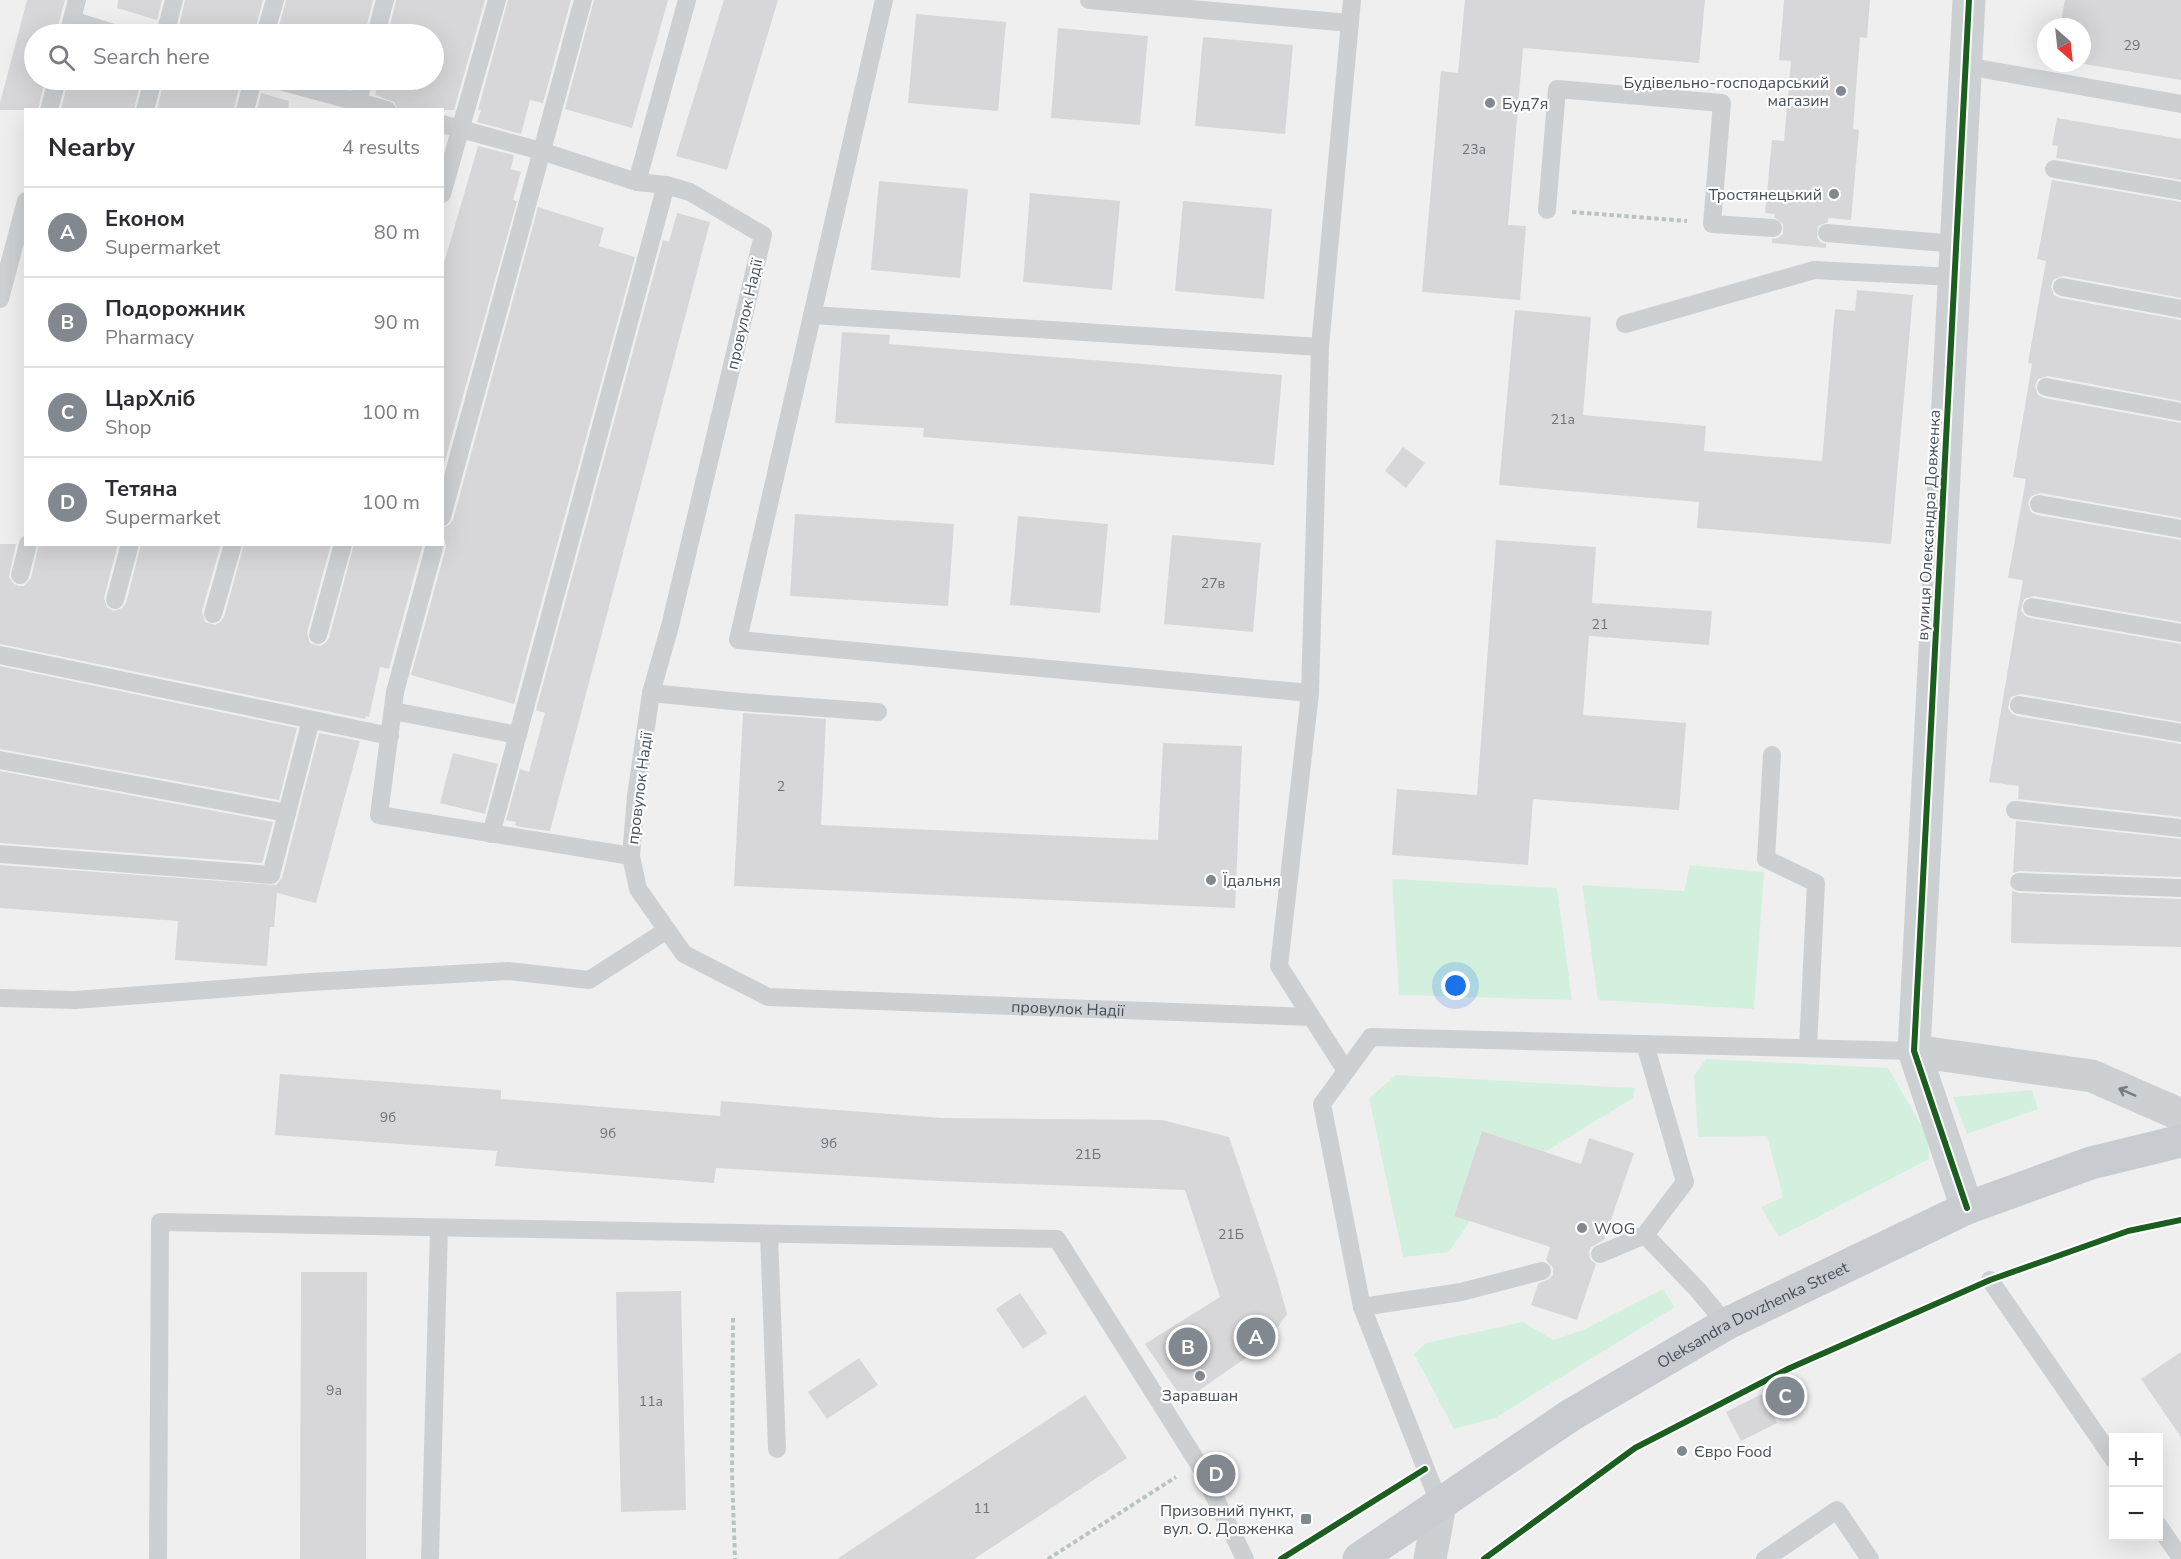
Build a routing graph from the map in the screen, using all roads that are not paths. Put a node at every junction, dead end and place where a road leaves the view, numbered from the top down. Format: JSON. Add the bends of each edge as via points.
{"nodes":[{"id":1,"x":77,"y":0,"type":"edge"},
{"id":2,"x":174,"y":0,"type":"edge"},
{"id":3,"x":275,"y":0,"type":"edge"},
{"id":4,"x":385,"y":0,"type":"edge"},
{"id":5,"x":497,"y":0,"type":"edge"},
{"id":6,"x":583,"y":0,"type":"edge"},
{"id":7,"x":687,"y":0,"type":"edge"},
{"id":8,"x":884,"y":0,"type":"edge"},
{"id":9,"x":1089,"y":0,"type":"edge"},
{"id":10,"x":1352,"y":0,"type":"edge"},
{"id":11,"x":1969,"y":0,"type":"edge"},
{"id":12,"x":1350,"y":23,"type":"junction"},
{"id":13,"x":71,"y":24,"type":"edge"},
{"id":14,"x":168,"y":24,"type":"edge"},
{"id":15,"x":268,"y":24,"type":"edge"},
{"id":16,"x":379,"y":24,"type":"edge"},
{"id":17,"x":1966,"y":66,"type":"junction"},
{"id":18,"x":54,"y":90,"type":"edge"},
{"id":19,"x":150,"y":90,"type":"edge"},
{"id":20,"x":250,"y":90,"type":"edge"},
{"id":21,"x":308,"y":90,"type":"edge"},
{"id":22,"x":361,"y":90,"type":"edge"},
{"id":23,"x":2181,"y":104,"type":"edge"},
{"id":24,"x":356,"y":105,"type":"edge"},
{"id":25,"x":50,"y":108,"type":"edge"},
{"id":26,"x":146,"y":108,"type":"edge"},
{"id":27,"x":246,"y":108,"type":"edge"},
{"id":28,"x":375,"y":108,"type":"edge"},
{"id":29,"x":444,"y":125,"type":"edge"},
{"id":30,"x":461,"y":129,"type":"junction"},
{"id":31,"x":541,"y":151,"type":"junction"},
{"id":32,"x":2054,"y":170,"type":"dead end"},
{"id":33,"x":637,"y":182,"type":"junction"},
{"id":34,"x":666,"y":185,"type":"junction"},
{"id":35,"x":444,"y":187,"type":"edge"},
{"id":36,"x":2181,"y":191,"type":"edge"},
{"id":37,"x":24,"y":209,"type":"edge"},
{"id":38,"x":1547,"y":210,"type":"road end"},
{"id":39,"x":1773,"y":228,"type":"dead end"},
{"id":40,"x":1827,"y":233,"type":"dead end"},
{"id":41,"x":1956,"y":244,"type":"junction"},
{"id":42,"x":1955,"y":277,"type":"junction"},
{"id":43,"x":2062,"y":287,"type":"dead end"},
{"id":44,"x":0,"y":300,"type":"edge"},
{"id":45,"x":2181,"y":309,"type":"edge"},
{"id":46,"x":812,"y":315,"type":"junction"},
{"id":47,"x":1625,"y":324,"type":"dead end"},
{"id":48,"x":1320,"y":347,"type":"junction"},
{"id":49,"x":2046,"y":387,"type":"dead end"},
{"id":50,"x":2181,"y":412,"type":"edge"},
{"id":51,"x":2038,"y":504,"type":"dead end"},
{"id":52,"x":444,"y":510,"type":"edge"},
{"id":53,"x":2181,"y":529,"type":"edge"},
{"id":54,"x":27,"y":546,"type":"edge"},
{"id":55,"x":129,"y":546,"type":"edge"},
{"id":56,"x":231,"y":546,"type":"edge"},
{"id":57,"x":342,"y":546,"type":"edge"},
{"id":58,"x":434,"y":546,"type":"edge"},
{"id":59,"x":20,"y":575,"type":"dead end"},
{"id":60,"x":115,"y":600,"type":"dead end"},
{"id":61,"x":2032,"y":607,"type":"dead end"},
{"id":62,"x":213,"y":614,"type":"dead end"},
{"id":63,"x":2181,"y":633,"type":"edge"},
{"id":64,"x":318,"y":635,"type":"dead end"},
{"id":65,"x":0,"y":654,"type":"edge"},
{"id":66,"x":651,"y":693,"type":"junction"},
{"id":67,"x":1310,"y":693,"type":"junction"},
{"id":68,"x":2019,"y":705,"type":"dead end"},
{"id":69,"x":393,"y":711,"type":"junction"},
{"id":70,"x":878,"y":712,"type":"dead end"},
{"id":71,"x":311,"y":720,"type":"junction"},
{"id":72,"x":2181,"y":734,"type":"edge"},
{"id":73,"x":518,"y":735,"type":"junction"},
{"id":74,"x":390,"y":736,"type":"junction"},
{"id":75,"x":1772,"y":755,"type":"dead end"},
{"id":76,"x":0,"y":760,"type":"edge"},
{"id":77,"x":2015,"y":810,"type":"dead end"},
{"id":78,"x":287,"y":813,"type":"junction"},
{"id":79,"x":2181,"y":828,"type":"edge"},
{"id":80,"x":491,"y":834,"type":"junction"},
{"id":81,"x":0,"y":854,"type":"edge"},
{"id":82,"x":632,"y":856,"type":"junction"},
{"id":83,"x":2019,"y":882,"type":"dead end"},
{"id":84,"x":2181,"y":888,"type":"edge"},
{"id":85,"x":667,"y":930,"type":"junction"},
{"id":86,"x":0,"y":998,"type":"edge"},
{"id":87,"x":1311,"y":1017,"type":"junction"},
{"id":88,"x":1645,"y":1044,"type":"junction"},
{"id":89,"x":1808,"y":1048,"type":"junction"},
{"id":90,"x":1914,"y":1052,"type":"junction"},
{"id":91,"x":1346,"y":1071,"type":"junction"},
{"id":92,"x":2181,"y":1115,"type":"edge"},
{"id":93,"x":2181,"y":1141,"type":"edge"},
{"id":94,"x":1967,"y":1208,"type":"junction"},
{"id":95,"x":439,"y":1228,"type":"junction"},
{"id":96,"x":770,"y":1234,"type":"junction"},
{"id":97,"x":1645,"y":1235,"type":"junction"},
{"id":98,"x":1600,"y":1254,"type":"dead end"},
{"id":99,"x":1542,"y":1271,"type":"dead end"},
{"id":100,"x":1990,"y":1280,"type":"dead end"},
{"id":101,"x":1362,"y":1307,"type":"junction"},
{"id":102,"x":1726,"y":1324,"type":"junction"},
{"id":103,"x":777,"y":1449,"type":"dead end"},
{"id":104,"x":2109,"y":1453,"type":"edge"},
{"id":105,"x":1440,"y":1505,"type":"junction"},
{"id":106,"x":2163,"y":1533,"type":"edge"},
{"id":107,"x":2181,"y":1558,"type":"edge"},
{"id":108,"x":158,"y":1559,"type":"edge"},
{"id":109,"x":430,"y":1559,"type":"edge"},
{"id":110,"x":1245,"y":1559,"type":"edge"},
{"id":111,"x":1359,"y":1559,"type":"edge"},
{"id":112,"x":1430,"y":1559,"type":"edge"},
{"id":113,"x":1765,"y":1559,"type":"edge"},
{"id":114,"x":1870,"y":1559,"type":"edge"}],
"edges":[{"from":1,"to":13,"type":"lane"},
{"from":2,"to":14,"type":"lane"},
{"from":3,"to":15,"type":"lane"},
{"from":4,"to":16,"type":"lane"},
{"from":5,"to":30,"type":"lane"},
{"from":6,"to":31,"type":"lane"},
{"from":7,"to":33,"type":"lane"},
{"from":8,"to":46,"type":"lane"},
{"from":9,"to":12,"type":"lane"},
{"from":10,"to":12,"type":"lane"},
{"from":11,"to":17,"type":"street","name":"вулиця Олександра Довженка"},
{"from":12,"to":48,"type":"lane"},
{"from":17,"to":23,"type":"lane"},
{"from":17,"to":41,"type":"street","name":"вулиця Олександра Довженка"},
{"from":18,"to":25,"type":"lane"},
{"from":19,"to":26,"type":"lane"},
{"from":20,"to":27,"type":"lane"},
{"from":21,"to":24,"type":"lane"},
{"from":22,"to":24,"type":"lane"},
{"from":24,"to":28,"type":"lane"},
{"from":29,"to":30,"type":"lane"},
{"from":30,"to":31,"type":"lane"},
{"from":30,"to":35,"type":"lane"},
{"from":31,"to":33,"type":"lane"},
{"from":31,"to":52,"type":"lane"},
{"from":32,"to":36,"type":"lane"},
{"from":33,"to":34,"type":"lane"},
{"from":34,"to":66,"type":"lane","name":"провулок Надії","via":[[690,192],[763,235]]},
{"from":34,"to":73,"type":"lane"},
{"from":37,"to":44,"type":"lane"},
{"from":38,"to":39,"type":"lane","via":[[1557,89],[1722,103],[1712,224]]},
{"from":40,"to":41,"type":"lane"},
{"from":41,"to":42,"type":"street","name":"вулиця Олександра Довженка"},
{"from":42,"to":47,"type":"lane","via":[[1814,270]]},
{"from":42,"to":90,"type":"street","name":"вулиця Олександра Довженка"},
{"from":43,"to":45,"type":"lane"},
{"from":46,"to":48,"type":"lane"},
{"from":46,"to":67,"type":"lane","via":[[738,640]]},
{"from":48,"to":67,"type":"lane"},
{"from":49,"to":50,"type":"lane"},
{"from":51,"to":53,"type":"lane"},
{"from":54,"to":59,"type":"lane"},
{"from":55,"to":60,"type":"lane"},
{"from":56,"to":62,"type":"lane"},
{"from":57,"to":64,"type":"lane"},
{"from":58,"to":69,"type":"lane"},
{"from":61,"to":63,"type":"lane"},
{"from":65,"to":71,"type":"lane"},
{"from":66,"to":70,"type":"lane"},
{"from":66,"to":82,"type":"lane","name":"провулок Надії"},
{"from":67,"to":87,"type":"lane","via":[[1279,966]]},
{"from":68,"to":72,"type":"lane"},
{"from":69,"to":73,"type":"lane"},
{"from":69,"to":74,"type":"lane"},
{"from":71,"to":74,"type":"lane"},
{"from":71,"to":78,"type":"lane"},
{"from":73,"to":80,"type":"lane"},
{"from":74,"to":80,"type":"lane","via":[[379,815]]},
{"from":75,"to":89,"type":"lane","via":[[1766,859],[1816,883]]},
{"from":76,"to":78,"type":"lane"},
{"from":77,"to":79,"type":"lane"},
{"from":78,"to":81,"type":"lane","via":[[271,874]]},
{"from":80,"to":82,"type":"lane"},
{"from":82,"to":85,"type":"lane","name":"провулок Надії","via":[[638,889]]},
{"from":83,"to":84,"type":"lane"},
{"from":85,"to":86,"type":"lane","via":[[589,980],[508,971],[75,1000]]},
{"from":85,"to":87,"type":"lane","name":"провулок Надії","via":[[684,954],[768,997]]},
{"from":87,"to":91,"type":"lane"},
{"from":88,"to":89,"type":"lane"},
{"from":88,"to":91,"type":"lane","via":[[1371,1037]]},
{"from":88,"to":97,"type":"lane","via":[[1685,1182]]},
{"from":89,"to":90,"type":"lane"},
{"from":92,"to":90,"type":"street","one_way":true,"via":[[2092,1076]]},
{"from":90,"to":94,"type":"street"},
{"from":91,"to":101,"type":"lane","via":[[1322,1104]]},
{"from":93,"to":94,"type":"main road","name":"Oleksandra Dovzhenka Street","via":[[2091,1163]]},
{"from":94,"to":102,"type":"main road","name":"Oleksandra Dovzhenka Street"},
{"from":95,"to":96,"type":"lane"},
{"from":95,"to":108,"type":"lane","via":[[160,1222]]},
{"from":95,"to":109,"type":"lane"},
{"from":96,"to":103,"type":"lane"},
{"from":96,"to":110,"type":"lane","via":[[1057,1239],[1198,1463]]},
{"from":97,"to":98,"type":"lane"},
{"from":97,"to":102,"type":"lane"},
{"from":99,"to":101,"type":"lane","via":[[1461,1292]]},
{"from":100,"to":104,"type":"lane"},
{"from":101,"to":105,"type":"lane"},
{"from":102,"to":105,"type":"main road","name":"Oleksandra Dovzhenka Street","via":[[1571,1415]]},
{"from":105,"to":111,"type":"main road","name":"Oleksandra Dovzhenka Street"},
{"from":105,"to":112,"type":"street"},
{"from":106,"to":107,"type":"lane"},
{"from":113,"to":114,"type":"lane","via":[[1837,1510]]}]}
